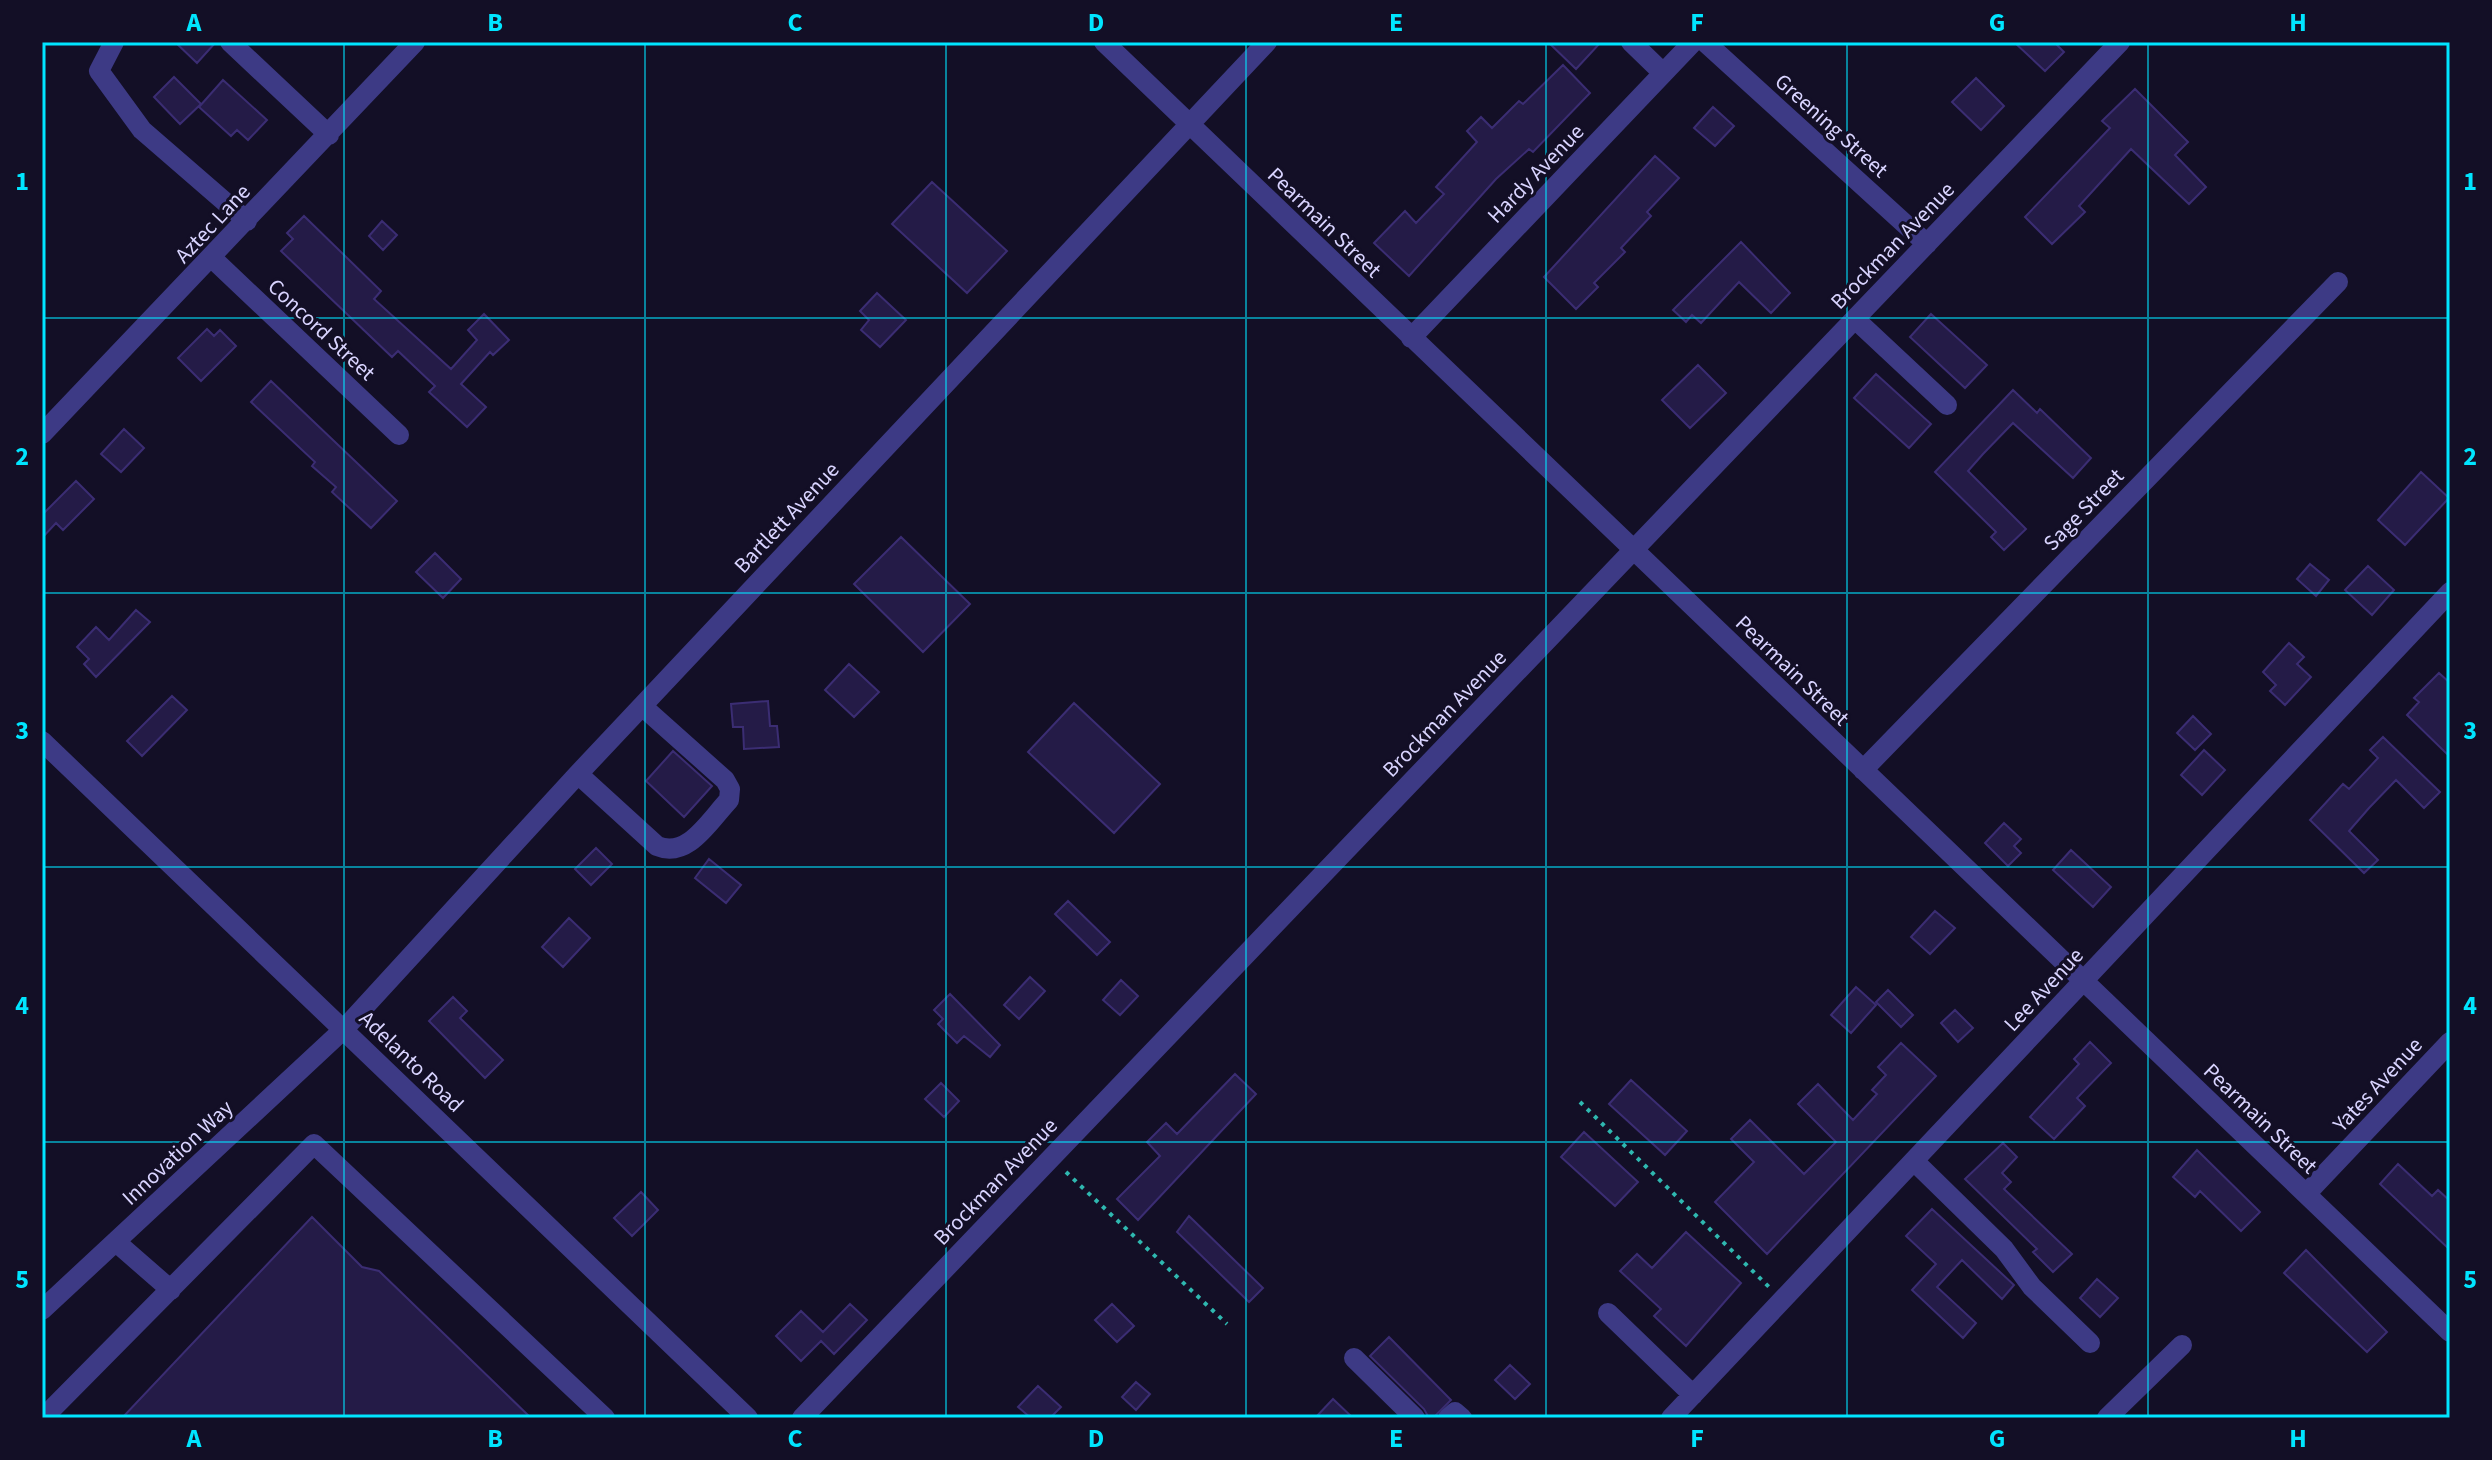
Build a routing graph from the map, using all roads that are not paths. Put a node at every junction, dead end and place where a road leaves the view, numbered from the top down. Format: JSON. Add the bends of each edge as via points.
{"nodes":[{"id":1,"x":114,"y":42,"type":"edge"},
{"id":2,"x":230,"y":42,"type":"edge"},
{"id":3,"x":415,"y":42,"type":"edge"},
{"id":4,"x":1104,"y":42,"type":"edge"},
{"id":5,"x":1267,"y":42,"type":"edge"},
{"id":6,"x":1631,"y":42,"type":"edge"},
{"id":7,"x":1693,"y":42,"type":"edge"},
{"id":8,"x":1705,"y":42,"type":"edge"},
{"id":9,"x":2120,"y":42,"type":"edge"},
{"id":10,"x":1663,"y":73,"type":"junction"},
{"id":11,"x":1188,"y":124,"type":"junction"},
{"id":12,"x":329,"y":135,"type":"junction"},
{"id":13,"x":247,"y":221,"type":"junction"},
{"id":14,"x":1927,"y":244,"type":"junction"},
{"id":15,"x":212,"y":258,"type":"junction"},
{"id":16,"x":2338,"y":282,"type":"dead end"},
{"id":17,"x":1855,"y":319,"type":"junction"},
{"id":18,"x":1411,"y":338,"type":"junction"},
{"id":19,"x":1947,"y":405,"type":"dead end"},
{"id":20,"x":42,"y":434,"type":"edge"},
{"id":21,"x":399,"y":435,"type":"dead end"},
{"id":22,"x":1633,"y":550,"type":"junction"},
{"id":23,"x":2450,"y":592,"type":"edge"},
{"id":24,"x":642,"y":706,"type":"junction"},
{"id":25,"x":42,"y":741,"type":"edge"},
{"id":26,"x":1863,"y":770,"type":"junction"},
{"id":27,"x":578,"y":774,"type":"junction"},
{"id":28,"x":2083,"y":981,"type":"junction"},
{"id":29,"x":344,"y":1029,"type":"junction"},
{"id":30,"x":2450,"y":1042,"type":"edge"},
{"id":31,"x":1914,"y":1161,"type":"junction"},
{"id":32,"x":2306,"y":1194,"type":"junction"},
{"id":33,"x":116,"y":1242,"type":"junction"},
{"id":34,"x":171,"y":1290,"type":"junction"},
{"id":35,"x":42,"y":1310,"type":"edge"},
{"id":36,"x":1608,"y":1313,"type":"dead end"},
{"id":37,"x":2450,"y":1332,"type":"edge"},
{"id":38,"x":2090,"y":1343,"type":"dead end"},
{"id":39,"x":2182,"y":1345,"type":"dead end"},
{"id":40,"x":1354,"y":1358,"type":"dead end"},
{"id":41,"x":1693,"y":1395,"type":"junction"},
{"id":42,"x":43,"y":1418,"type":"edge"},
{"id":43,"x":605,"y":1418,"type":"edge"},
{"id":44,"x":748,"y":1418,"type":"edge"},
{"id":45,"x":802,"y":1418,"type":"edge"},
{"id":46,"x":1415,"y":1418,"type":"edge"},
{"id":47,"x":1448,"y":1418,"type":"edge"},
{"id":48,"x":1462,"y":1418,"type":"edge"},
{"id":49,"x":1671,"y":1418,"type":"edge"},
{"id":50,"x":2107,"y":1418,"type":"edge"}],
"edges":[{"from":1,"to":13,"type":"street","via":[[99,71],[142,130]]},
{"from":2,"to":12,"type":"street"},
{"from":3,"to":12,"type":"street","name":"Aztec Lane"},
{"from":4,"to":11,"type":"street","name":"Pearmain Street"},
{"from":5,"to":11,"type":"street","name":"Bartlett Avenue"},
{"from":6,"to":10,"type":"street"},
{"from":7,"to":10,"type":"street","name":"Hardy Avenue"},
{"from":8,"to":14,"type":"street","name":"Greening Street"},
{"from":9,"to":14,"type":"street","name":"Brockman Avenue"},
{"from":10,"to":18,"type":"street","name":"Hardy Avenue"},
{"from":11,"to":18,"type":"street","name":"Pearmain Street"},
{"from":11,"to":24,"type":"street","name":"Bartlett Avenue"},
{"from":12,"to":13,"type":"street","name":"Aztec Lane"},
{"from":13,"to":15,"type":"street","name":"Aztec Lane"},
{"from":14,"to":17,"type":"street","name":"Brockman Avenue"},
{"from":15,"to":20,"type":"street","name":"Aztec Lane"},
{"from":15,"to":21,"type":"street","name":"Concord Street"},
{"from":16,"to":26,"type":"street","name":"Sage Street"},
{"from":17,"to":19,"type":"street"},
{"from":17,"to":22,"type":"street","name":"Brockman Avenue"},
{"from":18,"to":22,"type":"street","name":"Pearmain Street"},
{"from":22,"to":26,"type":"street","name":"Pearmain Street"},
{"from":22,"to":45,"type":"street","name":"Brockman Avenue"},
{"from":23,"to":28,"type":"street","name":"Lee Avenue"},
{"from":24,"to":27,"type":"street","name":"Bartlett Avenue"},
{"from":24,"to":27,"type":"street","via":[[730,789],[729,800],[683,849],[657,846]]},
{"from":25,"to":29,"type":"street","name":"Adelanto Road"},
{"from":26,"to":28,"type":"street","name":"Pearmain Street"},
{"from":27,"to":29,"type":"street","name":"Bartlett Avenue"},
{"from":28,"to":31,"type":"street","name":"Lee Avenue"},
{"from":28,"to":32,"type":"street","name":"Pearmain Street"},
{"from":29,"to":33,"type":"street","name":"Innovation Way"},
{"from":29,"to":44,"type":"street","name":"Adelanto Road"},
{"from":30,"to":32,"type":"street","name":"Yates Avenue"},
{"from":31,"to":38,"type":"street"},
{"from":31,"to":41,"type":"street","name":"Lee Avenue"},
{"from":32,"to":37,"type":"street","name":"Pearmain Street"},
{"from":33,"to":34,"type":"street"},
{"from":33,"to":35,"type":"street","name":"Innovation Way"},
{"from":34,"to":42,"type":"street"},
{"from":34,"to":43,"type":"street","via":[[314,1144]]},
{"from":36,"to":41,"type":"street"},
{"from":39,"to":50,"type":"street"},
{"from":40,"to":46,"type":"street"},
{"from":41,"to":49,"type":"street","name":"Lee Avenue"},
{"from":47,"to":48,"type":"street","via":[[1455,1412]]}]}
